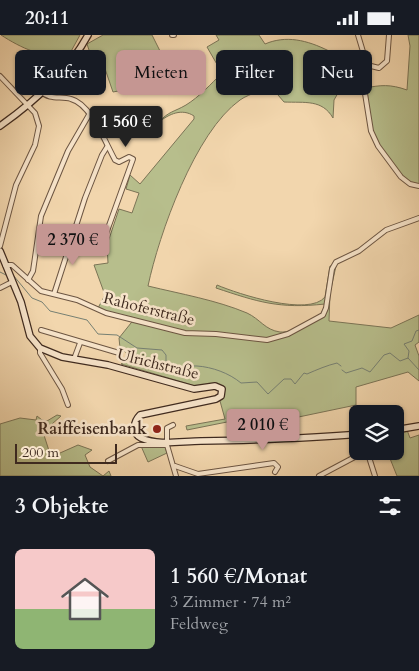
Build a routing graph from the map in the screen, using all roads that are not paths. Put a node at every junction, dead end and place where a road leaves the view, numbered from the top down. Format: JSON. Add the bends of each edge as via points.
{"nodes":[{"id":1,"x":88,"y":35,"type":"edge"},
{"id":2,"x":358,"y":35,"type":"edge"},
{"id":3,"x":389,"y":35,"type":"edge"},
{"id":4,"x":78,"y":50,"type":"edge"},
{"id":5,"x":363,"y":50,"type":"edge"},
{"id":6,"x":372,"y":66,"type":"edge"},
{"id":7,"x":0,"y":77,"type":"edge"},
{"id":8,"x":39,"y":95,"type":"edge"},
{"id":9,"x":45,"y":95,"type":"edge"},
{"id":10,"x":365,"y":95,"type":"edge"},
{"id":11,"x":28,"y":105,"type":"junction"},
{"id":12,"x":90,"y":113,"type":"junction"},
{"id":13,"x":1,"y":124,"type":"edge"},
{"id":14,"x":107,"y":147,"type":"junction"},
{"id":15,"x":419,"y":186,"type":"edge"},
{"id":16,"x":419,"y":219,"type":"edge"},
{"id":17,"x":72,"y":235,"type":"junction"},
{"id":18,"x":0,"y":246,"type":"edge"},
{"id":19,"x":0,"y":253,"type":"edge"},
{"id":20,"x":6,"y":268,"type":"junction"},
{"id":21,"x":11,"y":280,"type":"junction"},
{"id":22,"x":28,"y":280,"type":"junction"},
{"id":23,"x":0,"y":288,"type":"edge"},
{"id":24,"x":54,"y":294,"type":"junction"},
{"id":25,"x":40,"y":330,"type":"dead end"},
{"id":26,"x":80,"y":343,"type":"junction"},
{"id":27,"x":40,"y":349,"type":"junction"},
{"id":28,"x":119,"y":353,"type":"dead end"},
{"id":29,"x":74,"y":360,"type":"junction"},
{"id":30,"x":68,"y":405,"type":"dead end"},
{"id":31,"x":173,"y":425,"type":"dead end"},
{"id":32,"x":419,"y":426,"type":"edge"},
{"id":33,"x":404,"y":428,"type":"edge"},
{"id":34,"x":349,"y":435,"type":"edge"},
{"id":35,"x":167,"y":444,"type":"junction"},
{"id":36,"x":349,"y":460,"type":"edge"},
{"id":37,"x":369,"y":460,"type":"edge"},
{"id":38,"x":108,"y":461,"type":"dead end"},
{"id":39,"x":175,"y":466,"type":"junction"},
{"id":40,"x":275,"y":472,"type":"dead end"},
{"id":41,"x":176,"y":476,"type":"edge"},
{"id":42,"x":319,"y":476,"type":"edge"},
{"id":43,"x":375,"y":476,"type":"edge"}],
"edges":[{"from":1,"to":4,"type":"street"},
{"from":2,"to":5,"type":"street"},
{"from":3,"to":6,"type":"street","via":[[386,63],[377,68]]},
{"from":7,"to":11,"type":"street"},
{"from":8,"to":11,"type":"street"},
{"from":9,"to":12,"type":"street","via":[[75,100]]},
{"from":10,"to":15,"type":"street","via":[[371,131],[378,146],[401,177]]},
{"from":11,"to":13,"type":"street"},
{"from":11,"to":18,"type":"street","via":[[38,119],[37,136],[16,185]]},
{"from":12,"to":14,"type":"street"},
{"from":12,"to":22,"type":"street","via":[[68,151],[44,209],[33,271]]},
{"from":14,"to":17,"type":"street"},
{"from":14,"to":17,"type":"street","via":[[116,161],[130,157],[133,161],[103,242],[93,244]]},
{"from":16,"to":24,"type":"street","name":"Rahoferstraße","via":[[386,230],[359,251],[336,262],[323,315],[288,334],[267,340],[185,333],[106,313]]},
{"from":17,"to":24,"type":"street"},
{"from":19,"to":20,"type":"street"},
{"from":20,"to":21,"type":"street"},
{"from":20,"to":22,"type":"street","name":"Rahoferstraße","via":[[10,265]]},
{"from":21,"to":23,"type":"street"},
{"from":21,"to":27,"type":"street","via":[[21,302],[30,337]]},
{"from":22,"to":24,"type":"street","name":"Rahoferstraße","via":[[41,291]]},
{"from":25,"to":26,"type":"street"},
{"from":26,"to":28,"type":"street"},
{"from":26,"to":29,"type":"street"},
{"from":27,"to":29,"type":"street","name":"Ulrichstraße"},
{"from":27,"to":30,"type":"street"},
{"from":29,"to":35,"type":"street","name":"Ulrichstraße","via":[[108,365],[194,389],[221,388],[222,395],[216,399],[138,417],[135,427],[139,437]]},
{"from":31,"to":35,"type":"street","via":[[166,429]]},
{"from":32,"to":33,"type":"street"},
{"from":34,"to":35,"type":"street","name":"Ulrichstraße"},
{"from":35,"to":38,"type":"street","via":[[138,445]]},
{"from":35,"to":39,"type":"street"},
{"from":36,"to":42,"type":"street"},
{"from":37,"to":43,"type":"street"},
{"from":39,"to":40,"type":"street","via":[[198,474],[274,463],[278,467]]},
{"from":39,"to":41,"type":"street"}]}
